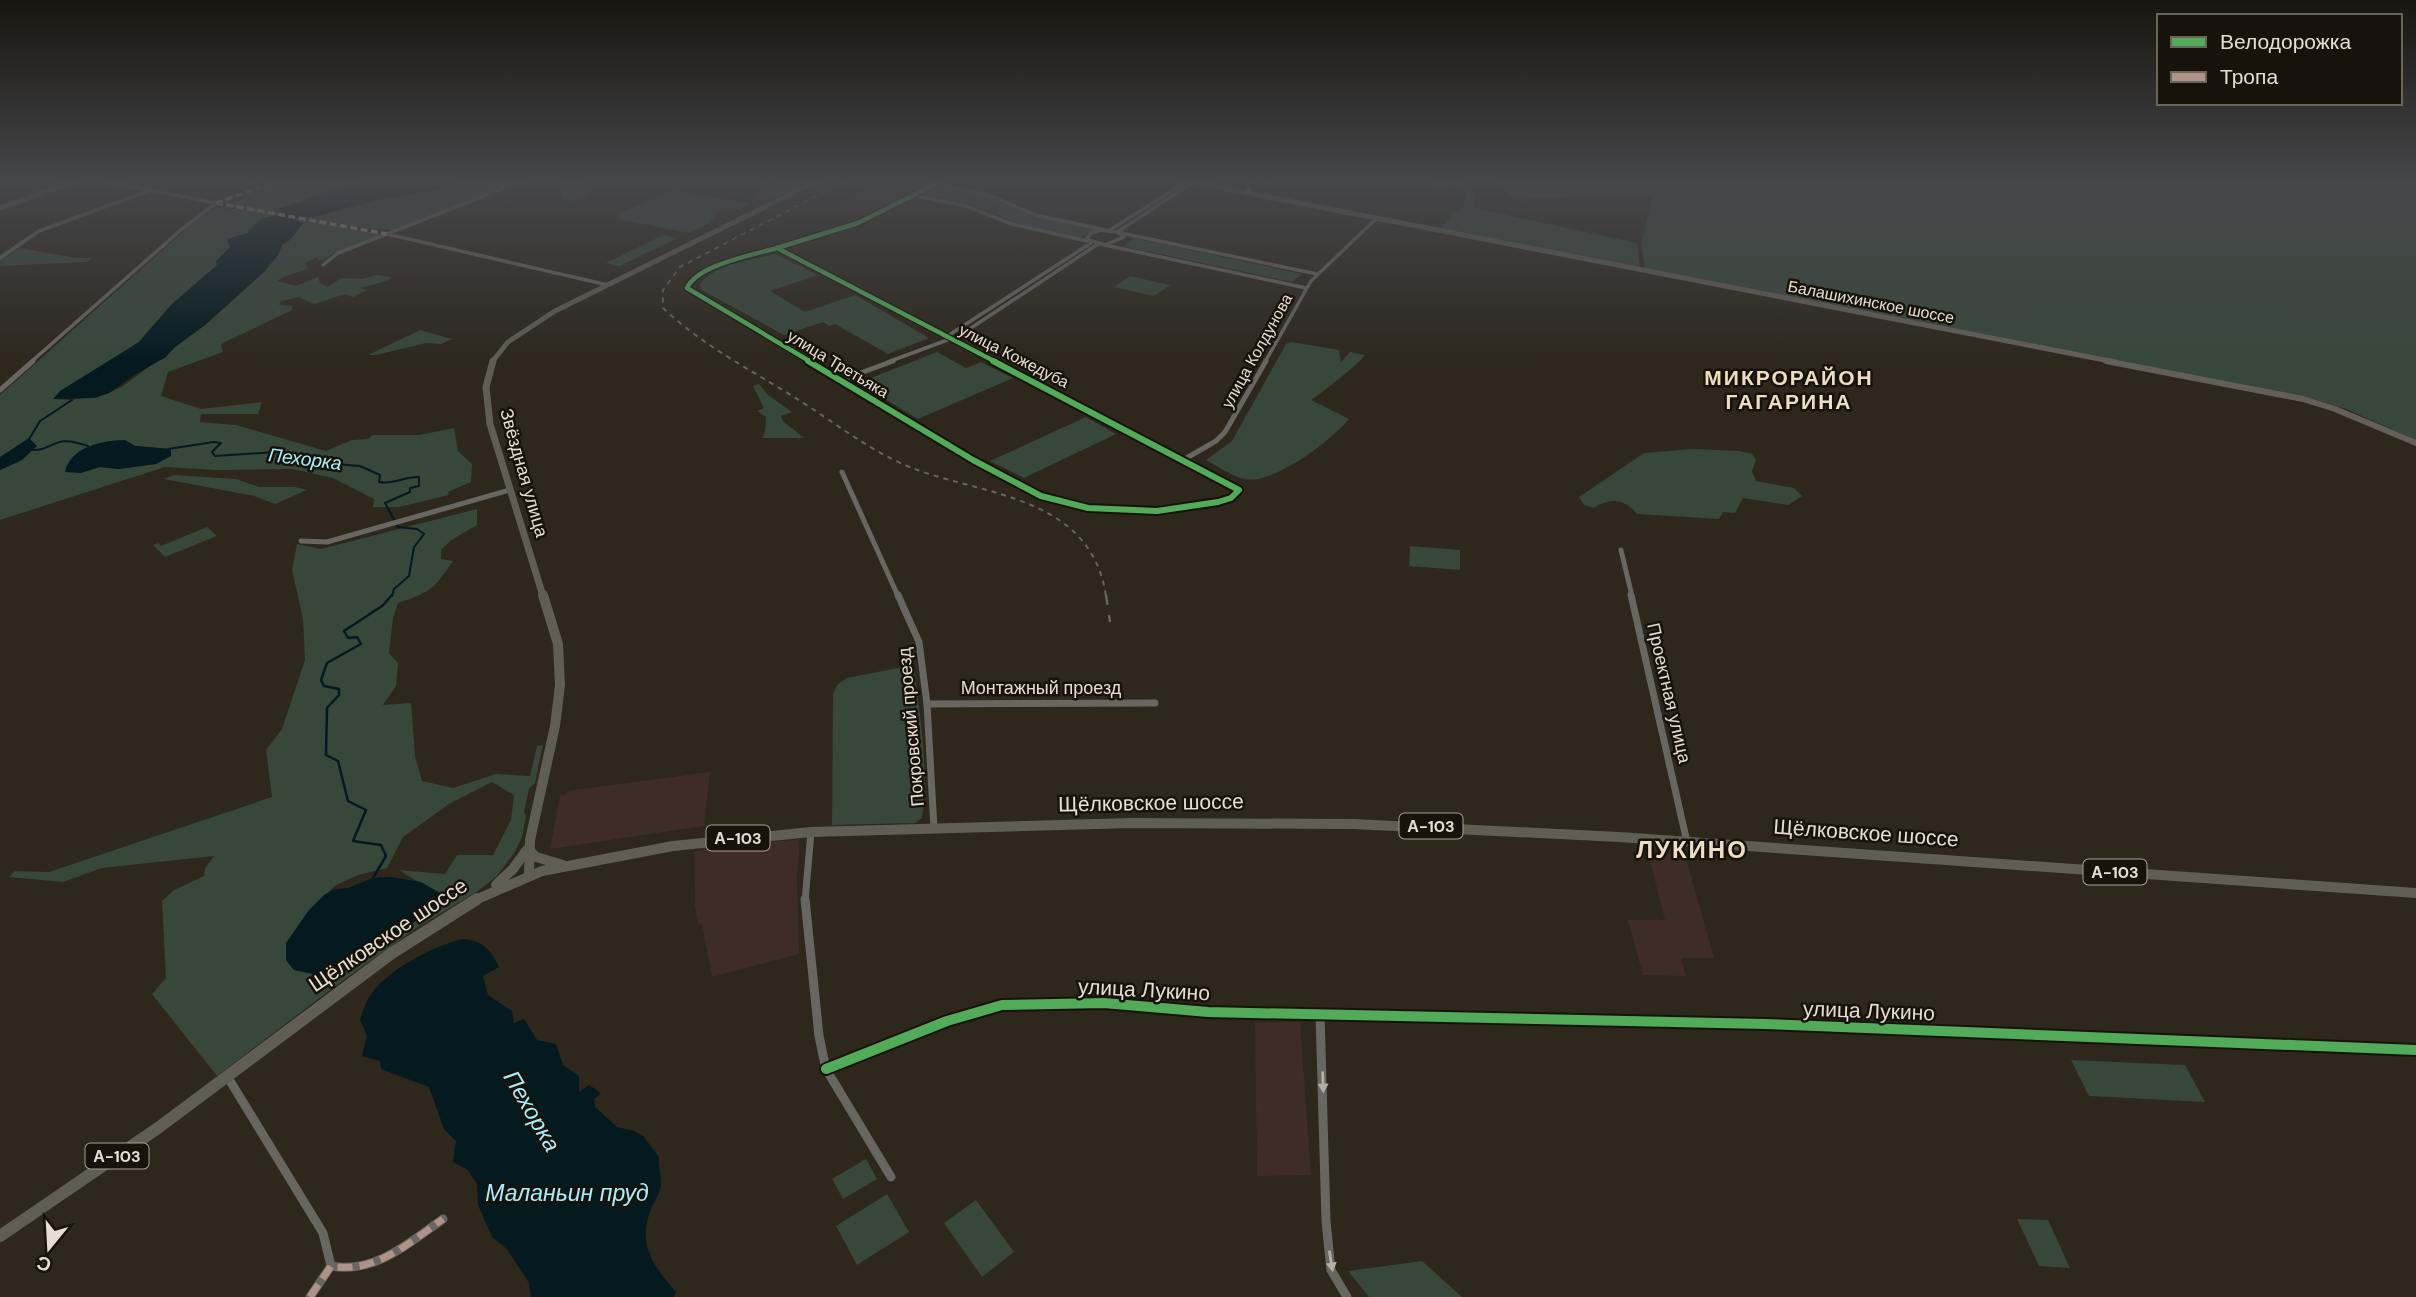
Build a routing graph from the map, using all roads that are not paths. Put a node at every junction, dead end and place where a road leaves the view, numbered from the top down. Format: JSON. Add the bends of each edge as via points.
{"nodes":[{"id":1,"x":1089,"y":242,"type":"edge"},
{"id":2,"x":22,"y":243,"type":"edge"},
{"id":3,"x":167,"y":243,"type":"edge"},
{"id":4,"x":365,"y":243,"type":"edge"},
{"id":5,"x":424,"y":243,"type":"edge"},
{"id":6,"x":693,"y":243,"type":"edge"},
{"id":7,"x":794,"y":243,"type":"edge"},
{"id":8,"x":1091,"y":243,"type":"edge"},
{"id":9,"x":1117,"y":243,"type":"edge"},
{"id":10,"x":1169,"y":243,"type":"edge"},
{"id":11,"x":1351,"y":243,"type":"edge"},
{"id":12,"x":1502,"y":243,"type":"edge"},
{"id":13,"x":1098,"y":244,"type":"junction"},
{"id":14,"x":1105,"y":245,"type":"junction"},
{"id":15,"x":776,"y":248,"type":"junction"},
{"id":16,"x":0,"y":258,"type":"edge"},
{"id":17,"x":323,"y":265,"type":"dead end"},
{"id":18,"x":1317,"y":274,"type":"junction"},
{"id":19,"x":608,"y":285,"type":"junction"},
{"id":20,"x":1306,"y":288,"type":"junction"},
{"id":21,"x":950,"y":339,"type":"junction"},
{"id":22,"x":839,"y":381,"type":"junction"},
{"id":23,"x":0,"y":390,"type":"edge"},
{"id":24,"x":2416,"y":443,"type":"edge"},
{"id":25,"x":1183,"y":460,"type":"junction"},
{"id":26,"x":842,"y":472,"type":"dead end"},
{"id":27,"x":510,"y":490,"type":"junction"},
{"id":28,"x":1238,"y":490,"type":"joint"},
{"id":29,"x":301,"y":541,"type":"dead end"},
{"id":30,"x":1621,"y":550,"type":"dead end"},
{"id":31,"x":1155,"y":702,"type":"dead end"},
{"id":32,"x":927,"y":704,"type":"junction"},
{"id":33,"x":934,"y":828,"type":"junction"},
{"id":34,"x":811,"y":832,"type":"junction"},
{"id":35,"x":1687,"y":842,"type":"junction"},
{"id":36,"x":527,"y":849,"type":"junction"},
{"id":37,"x":568,"y":866,"type":"junction"},
{"id":38,"x":528,"y":875,"type":"junction"},
{"id":39,"x":2416,"y":893,"type":"edge"},
{"id":40,"x":471,"y":902,"type":"junction"},
{"id":41,"x":1320,"y":1014,"type":"junction"},
{"id":42,"x":2416,"y":1051,"type":"edge"},
{"id":43,"x":826,"y":1069,"type":"junction"},
{"id":44,"x":227,"y":1076,"type":"junction"},
{"id":45,"x":891,"y":1177,"type":"dead end"},
{"id":46,"x":443,"y":1219,"type":"dead end"},
{"id":47,"x":2,"y":1230,"type":"edge"},
{"id":48,"x":331,"y":1266,"type":"junction"},
{"id":49,"x":310,"y":1297,"type":"edge"},
{"id":50,"x":1347,"y":1297,"type":"edge"}],
"edges":[{"from":1,"to":21,"type":"street"},
{"from":2,"to":16,"type":"street"},
{"from":3,"to":23,"type":"street"},
{"from":4,"to":17,"type":"street","via":[[338,253]]},
{"from":5,"to":19,"type":"street"},
{"from":6,"to":19,"type":"main road","name":"Звёздная улица"},
{"from":7,"to":15,"type":"street","name":"улица Третьяка"},
{"from":8,"to":13,"type":"street"},
{"from":9,"to":14,"type":"street"},
{"from":10,"to":18,"type":"street"},
{"from":11,"to":18,"type":"street","name":"улица Колдунова"},
{"from":12,"to":24,"type":"main road","name":"Балашихинское шоссе","via":[[2303,399]]},
{"from":13,"to":14,"type":"street"},
{"from":13,"to":21,"type":"street"},
{"from":14,"to":20,"type":"street"},
{"from":15,"to":21,"type":"street","name":"улица Кожедуба"},
{"from":15,"to":22,"type":"street","name":"улица Третьяка","via":[[706,270],[691,279],[687,288]]},
{"from":18,"to":20,"type":"street","name":"улица Колдунова"},
{"from":19,"to":27,"type":"main road","name":"Звёздная улица","via":[[512,339],[488,373],[485,401]]},
{"from":20,"to":25,"type":"street","name":"улица Колдунова","via":[[1225,432]]},
{"from":21,"to":22,"type":"street"},
{"from":21,"to":25,"type":"street","name":"улица Кожедуба"},
{"from":22,"to":28,"type":"street","name":"улица Третьяка","via":[[973,460],[1056,501],[1088,508],[1157,511],[1218,502]]},
{"from":25,"to":28,"type":"street","name":"улица Кожедуба"},
{"from":26,"to":32,"type":"street","name":"Покровский проезд","via":[[919,642]]},
{"from":27,"to":29,"type":"street","via":[[327,542]]},
{"from":27,"to":36,"type":"main road","name":"Звёздная улица","via":[[562,670]]},
{"from":30,"to":35,"type":"street","name":"Проектная улица"},
{"from":31,"to":32,"type":"street","name":"Монтажный проезд"},
{"from":32,"to":33,"type":"street","name":"Покровский проезд"},
{"from":33,"to":34,"type":"main road","name":"Щёлковское шоссе","number":"А-103"},
{"from":33,"to":35,"type":"main road","name":"Щёлковское шоссе","number":"А-103","via":[[1326,823]]},
{"from":34,"to":37,"type":"main road","name":"Щёлковское шоссе","number":"А-103","via":[[673,846]]},
{"from":34,"to":43,"type":"street","via":[[806,926]]},
{"from":35,"to":39,"type":"main road","name":"Щёлковское шоссе","number":"А-103"},
{"from":36,"to":37,"type":"main road","via":[[547,862]]},
{"from":36,"to":38,"type":"main road","name":"Звёздная улица"},
{"from":36,"to":40,"type":"main road","via":[[505,877]]},
{"from":37,"to":38,"type":"main road","name":"Щёлковское шоссе","number":"А-103"},
{"from":38,"to":40,"type":"main road","name":"Щёлковское шоссе","number":"А-103"},
{"from":40,"to":44,"type":"main road","name":"Щёлковское шоссе","number":"А-103","via":[[392,953]]},
{"from":41,"to":42,"type":"street","name":"улица Лукино","via":[[1765,1024]]},
{"from":41,"to":43,"type":"street","name":"улица Лукино","via":[[1208,1012],[1104,1003],[1002,1004]]},
{"from":41,"to":50,"type":"street","one_way":true,"via":[[1326,1221],[1331,1270]]},
{"from":43,"to":45,"type":"street"},
{"from":44,"to":47,"type":"main road","name":"Щёлковское шоссе","number":"А-103","via":[[138,1142]]},
{"from":44,"to":48,"type":"street","via":[[323,1233]]},
{"from":46,"to":48,"type":"street","via":[[378,1261],[355,1269]]},
{"from":48,"to":49,"type":"street"}]}
